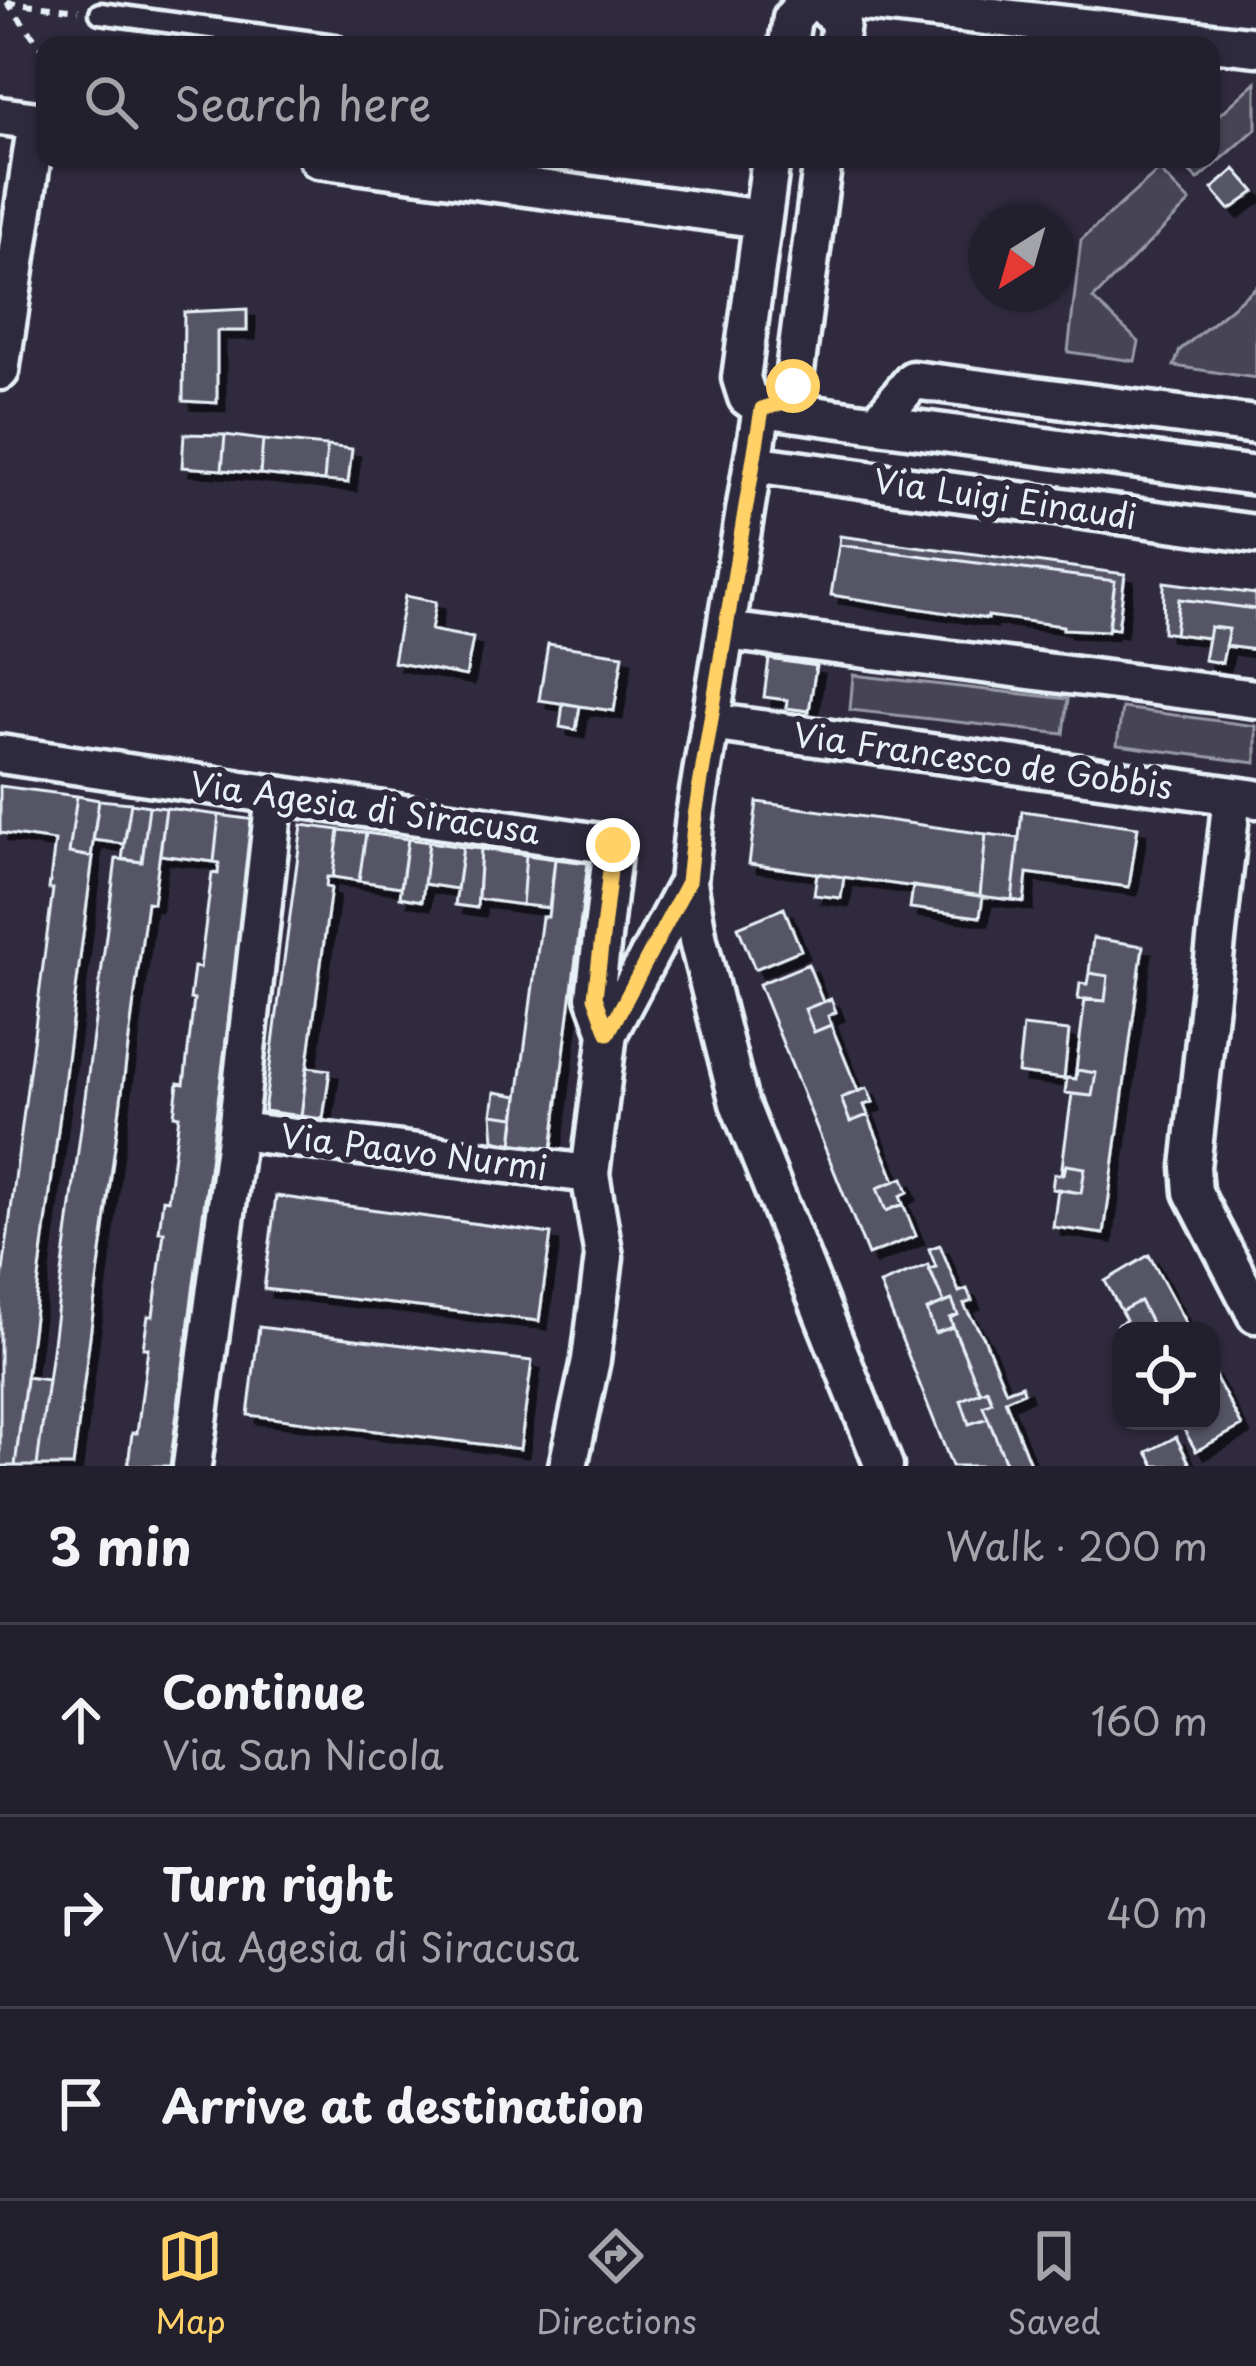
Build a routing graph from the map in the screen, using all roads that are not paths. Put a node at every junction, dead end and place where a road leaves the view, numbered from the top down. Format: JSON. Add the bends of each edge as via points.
{"nodes":[{"id":1,"x":808,"y":0,"type":"edge"},
{"id":2,"x":819,"y":0,"type":"edge"},
{"id":3,"x":848,"y":0,"type":"edge"},
{"id":4,"x":100,"y":13,"type":"road end"},
{"id":5,"x":269,"y":36,"type":"edge"},
{"id":6,"x":789,"y":36,"type":"edge"},
{"id":7,"x":839,"y":36,"type":"edge"},
{"id":8,"x":1161,"y":36,"type":"edge"},
{"id":9,"x":1220,"y":43,"type":"edge"},
{"id":10,"x":1256,"y":47,"type":"edge"},
{"id":11,"x":0,"y":116,"type":"edge"},
{"id":12,"x":36,"y":121,"type":"edge"},
{"id":13,"x":36,"y":152,"type":"edge"},
{"id":14,"x":385,"y":168,"type":"edge"},
{"id":15,"x":770,"y":168,"type":"edge"},
{"id":16,"x":822,"y":168,"type":"edge"},
{"id":17,"x":762,"y":219,"type":"junction"},
{"id":18,"x":0,"y":371,"type":"edge"},
{"id":19,"x":762,"y":409,"type":"junction"},
{"id":20,"x":877,"y":424,"type":"junction"},
{"id":21,"x":1256,"y":425,"type":"edge"},
{"id":22,"x":753,"y":464,"type":"junction"},
{"id":23,"x":1256,"y":476,"type":"edge"},
{"id":24,"x":1256,"y":534,"type":"edge"},
{"id":25,"x":726,"y":631,"type":"junction"},
{"id":26,"x":1256,"y":699,"type":"edge"},
{"id":27,"x":710,"y":722,"type":"junction"},
{"id":28,"x":0,"y":754,"type":"edge"},
{"id":29,"x":275,"y":795,"type":"junction"},
{"id":30,"x":1244,"y":797,"type":"edge"},
{"id":31,"x":688,"y":882,"type":"junction"},
{"id":32,"x":608,"y":1033,"type":"junction"},
{"id":33,"x":237,"y":1131,"type":"junction"},
{"id":34,"x":590,"y":1174,"type":"junction"},
{"id":35,"x":1256,"y":1314,"type":"edge"},
{"id":36,"x":193,"y":1466,"type":"edge"},
{"id":37,"x":568,"y":1466,"type":"edge"},
{"id":38,"x":884,"y":1466,"type":"edge"}],
"edges":[{"from":1,"to":6,"type":"street"},
{"from":2,"to":7,"type":"street","via":[[841,22]]},
{"from":3,"to":8,"type":"street"},
{"from":4,"to":5,"type":"lane"},
{"from":9,"to":10,"type":"street"},
{"from":11,"to":12,"type":"street"},
{"from":13,"to":18,"type":"street"},
{"from":14,"to":17,"type":"street"},
{"from":15,"to":17,"type":"street"},
{"from":16,"to":19,"type":"street","via":[[793,386]]},
{"from":17,"to":19,"type":"street","via":[[741,378]]},
{"from":19,"to":20,"type":"street","name":"Via Luigi Einaudi"},
{"from":19,"to":22,"type":"street"},
{"from":20,"to":21,"type":"street","via":[[913,380]]},
{"from":20,"to":23,"type":"street","name":"Via Luigi Einaudi"},
{"from":22,"to":24,"type":"street","name":"Via Luigi Einaudi"},
{"from":22,"to":25,"type":"street"},
{"from":25,"to":26,"type":"street"},
{"from":25,"to":27,"type":"street"},
{"from":27,"to":30,"type":"street","name":"Via Francesco de Gobbis"},
{"from":27,"to":31,"type":"street"},
{"from":28,"to":29,"type":"street","name":"Via Agesia di Siracusa"},
{"from":29,"to":32,"type":"street","name":"Via Agesia di Siracusa","via":[[613,845],[595,997]]},
{"from":29,"to":33,"type":"street","name":"Via Paavo Nurmi"},
{"from":30,"to":35,"type":"street","via":[[1191,1167],[1193,1192]]},
{"from":31,"to":32,"type":"street"},
{"from":31,"to":38,"type":"street","via":[[739,1103]]},
{"from":32,"to":34,"type":"street"},
{"from":33,"to":34,"type":"street","name":"Via Paavo Nurmi"},
{"from":33,"to":36,"type":"street","name":"Via Paavo Nurmi"},
{"from":34,"to":37,"type":"street","via":[[604,1258]]}]}
